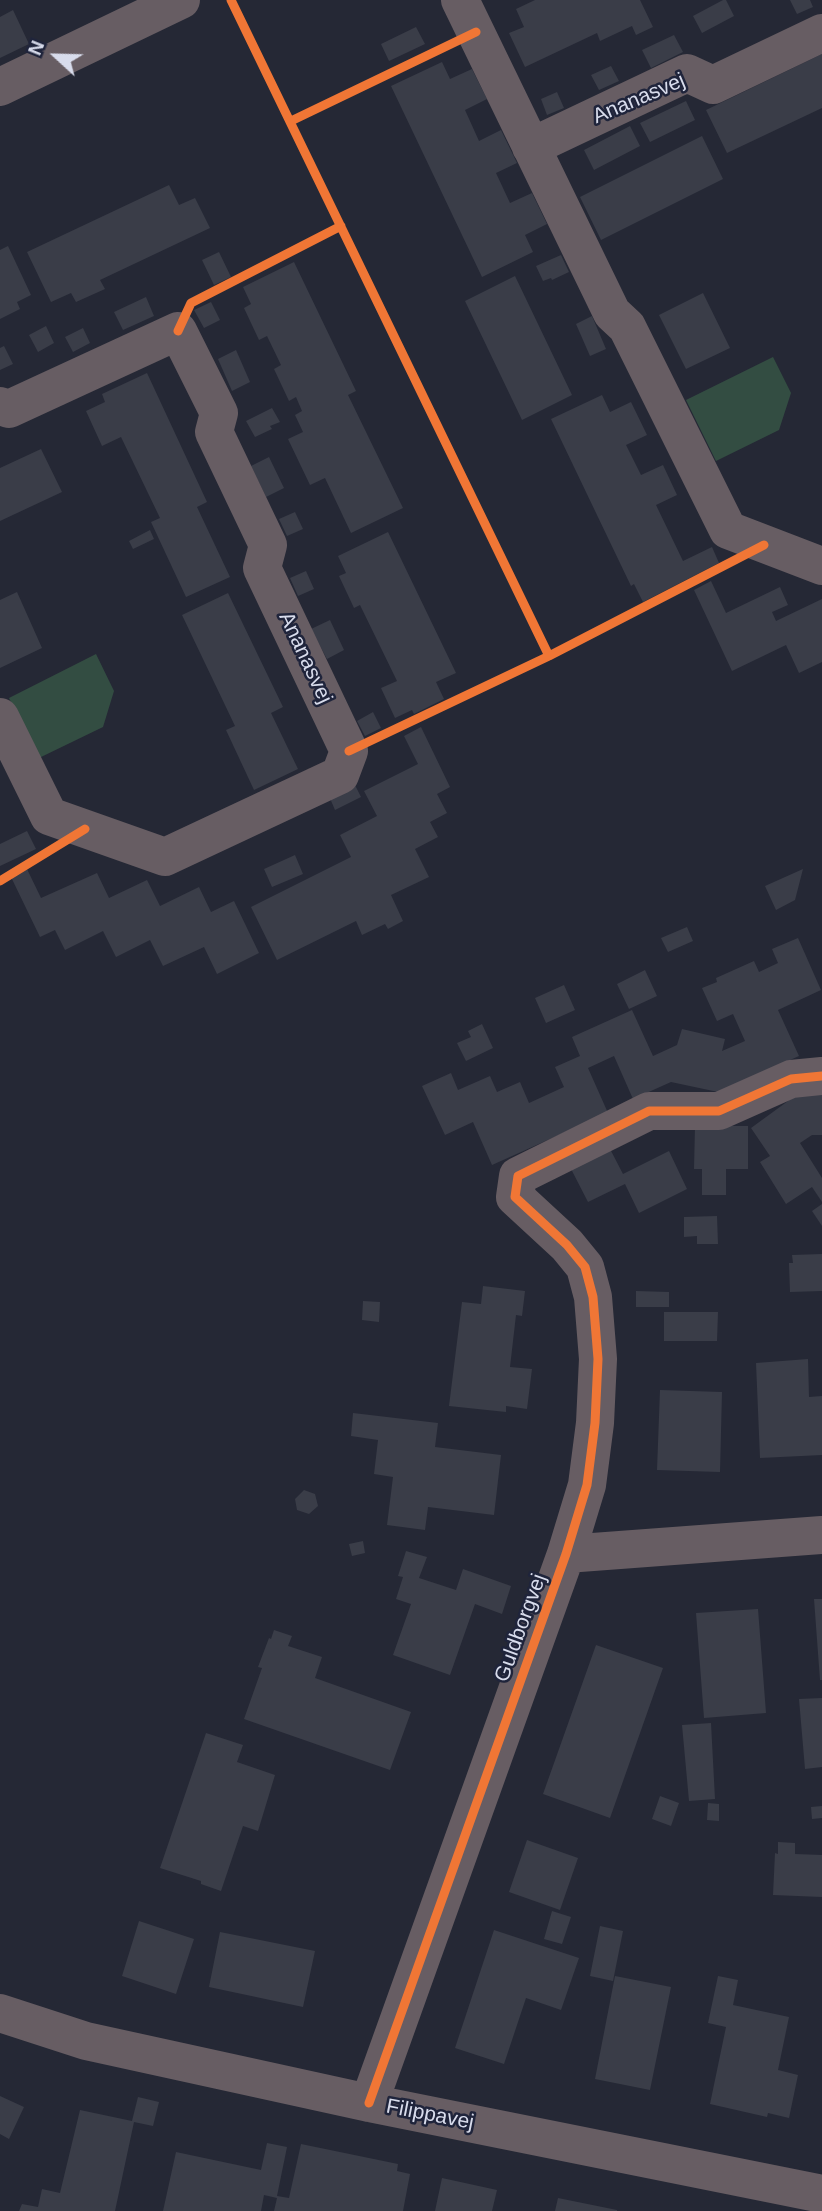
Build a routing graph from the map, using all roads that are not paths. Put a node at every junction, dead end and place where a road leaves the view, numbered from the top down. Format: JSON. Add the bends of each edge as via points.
{"nodes":[{"id":1,"x":181,"y":0,"type":"edge"},
{"id":2,"x":460,"y":0,"type":"edge"},
{"id":3,"x":822,"y":33,"type":"edge"},
{"id":4,"x":0,"y":87,"type":"edge"},
{"id":5,"x":531,"y":147,"type":"junction"},
{"id":6,"x":0,"y":406,"type":"edge"},
{"id":7,"x":822,"y":566,"type":"edge"},
{"id":8,"x":0,"y":717,"type":"edge"},
{"id":9,"x":822,"y":1076,"type":"edge"},
{"id":10,"x":822,"y":1535,"type":"edge"},
{"id":11,"x":566,"y":1554,"type":"junction"},
{"id":12,"x":0,"y":2013,"type":"edge"},
{"id":13,"x":369,"y":2103,"type":"junction"},
{"id":14,"x":822,"y":2194,"type":"edge"}],
"edges":[{"from":1,"to":4,"type":"street"},
{"from":2,"to":5,"type":"street"},
{"from":3,"to":5,"type":"street","name":"Ananasvej","via":[[713,85],[687,74]]},
{"from":5,"to":7,"type":"street","via":[[612,313],[627,327],[728,530]]},
{"from":6,"to":8,"type":"street","name":"Ananasvej","via":[[9,409],[178,331],[219,413],[214,432],[268,545],[262,568],[349,751],[340,775],[165,857],[48,816]]},
{"from":9,"to":11,"type":"street","name":"Guldborgvej","via":[[791,1079],[719,1111],[649,1111],[518,1175],[514,1196],[585,1267],[593,1297],[598,1359],[595,1423],[587,1485]]},
{"from":10,"to":11,"type":"street","name":"Guldborgvej"},
{"from":11,"to":13,"type":"street","name":"Guldborgvej"},
{"from":12,"to":13,"type":"street","name":"Filippavej","via":[[86,2041]]},
{"from":13,"to":14,"type":"street","name":"Filippavej"}]}
